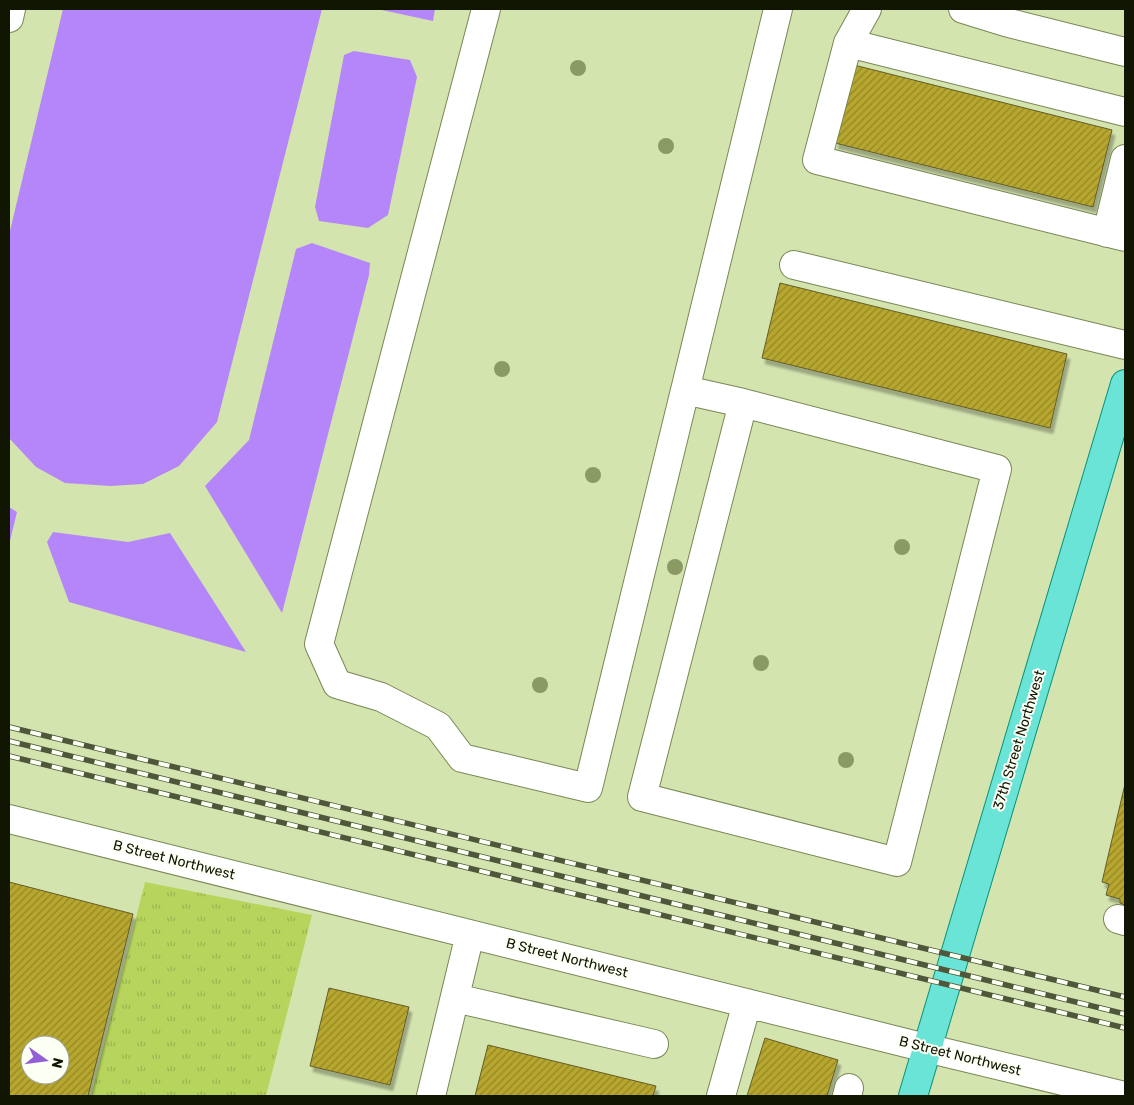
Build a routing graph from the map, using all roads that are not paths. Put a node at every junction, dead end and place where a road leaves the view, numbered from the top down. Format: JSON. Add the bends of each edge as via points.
{"nodes":[{"id":1,"x":11,"y":9,"type":"edge"},
{"id":2,"x":486,"y":9,"type":"edge"},
{"id":3,"x":778,"y":9,"type":"edge"},
{"id":4,"x":867,"y":9,"type":"edge"},
{"id":5,"x":964,"y":9,"type":"edge"},
{"id":6,"x":9,"y":18,"type":"edge"},
{"id":7,"x":848,"y":43,"type":"junction"},
{"id":8,"x":1125,"y":52,"type":"edge"},
{"id":9,"x":1125,"y":112,"type":"edge"},
{"id":10,"x":1125,"y":159,"type":"edge"},
{"id":11,"x":1116,"y":235,"type":"edge"},
{"id":12,"x":794,"y":265,"type":"dead end"},
{"id":13,"x":1125,"y":345,"type":"edge"},
{"id":14,"x":1125,"y":384,"type":"edge"},
{"id":15,"x":685,"y":390,"type":"junction"},
{"id":16,"x":743,"y":403,"type":"junction"},
{"id":17,"x":9,"y":819,"type":"edge"},
{"id":18,"x":470,"y":934,"type":"junction"},
{"id":19,"x":455,"y":998,"type":"junction"},
{"id":20,"x":747,"y":1003,"type":"junction"},
{"id":21,"x":654,"y":1044,"type":"dead end"},
{"id":22,"x":926,"y":1048,"type":"junction"},
{"id":23,"x":431,"y":1096,"type":"edge"},
{"id":24,"x":721,"y":1096,"type":"edge"},
{"id":25,"x":913,"y":1096,"type":"edge"},
{"id":26,"x":1125,"y":1096,"type":"edge"}],
"edges":[{"from":1,"to":6,"type":"street"},
{"from":2,"to":15,"type":"street","via":[[319,644],[336,684],[381,697],[438,726],[462,758],[588,788]]},
{"from":3,"to":15,"type":"street"},
{"from":4,"to":7,"type":"street"},
{"from":5,"to":8,"type":"street"},
{"from":7,"to":9,"type":"street"},
{"from":7,"to":11,"type":"street","via":[[817,160]]},
{"from":10,"to":11,"type":"street"},
{"from":12,"to":13,"type":"street"},
{"from":14,"to":22,"type":"main road","name":"37th Street Northwest"},
{"from":15,"to":16,"type":"street"},
{"from":16,"to":16,"type":"street","via":[[642,797],[897,862],[997,469]]},
{"from":17,"to":18,"type":"street","name":"B Street Northwest"},
{"from":18,"to":19,"type":"street"},
{"from":18,"to":20,"type":"street","name":"B Street Northwest"},
{"from":19,"to":21,"type":"street"},
{"from":19,"to":23,"type":"street"},
{"from":20,"to":22,"type":"street","name":"B Street Northwest"},
{"from":20,"to":24,"type":"street"},
{"from":22,"to":25,"type":"main road","name":"37th Street Northwest"},
{"from":22,"to":26,"type":"street","name":"B Street Northwest"}]}
